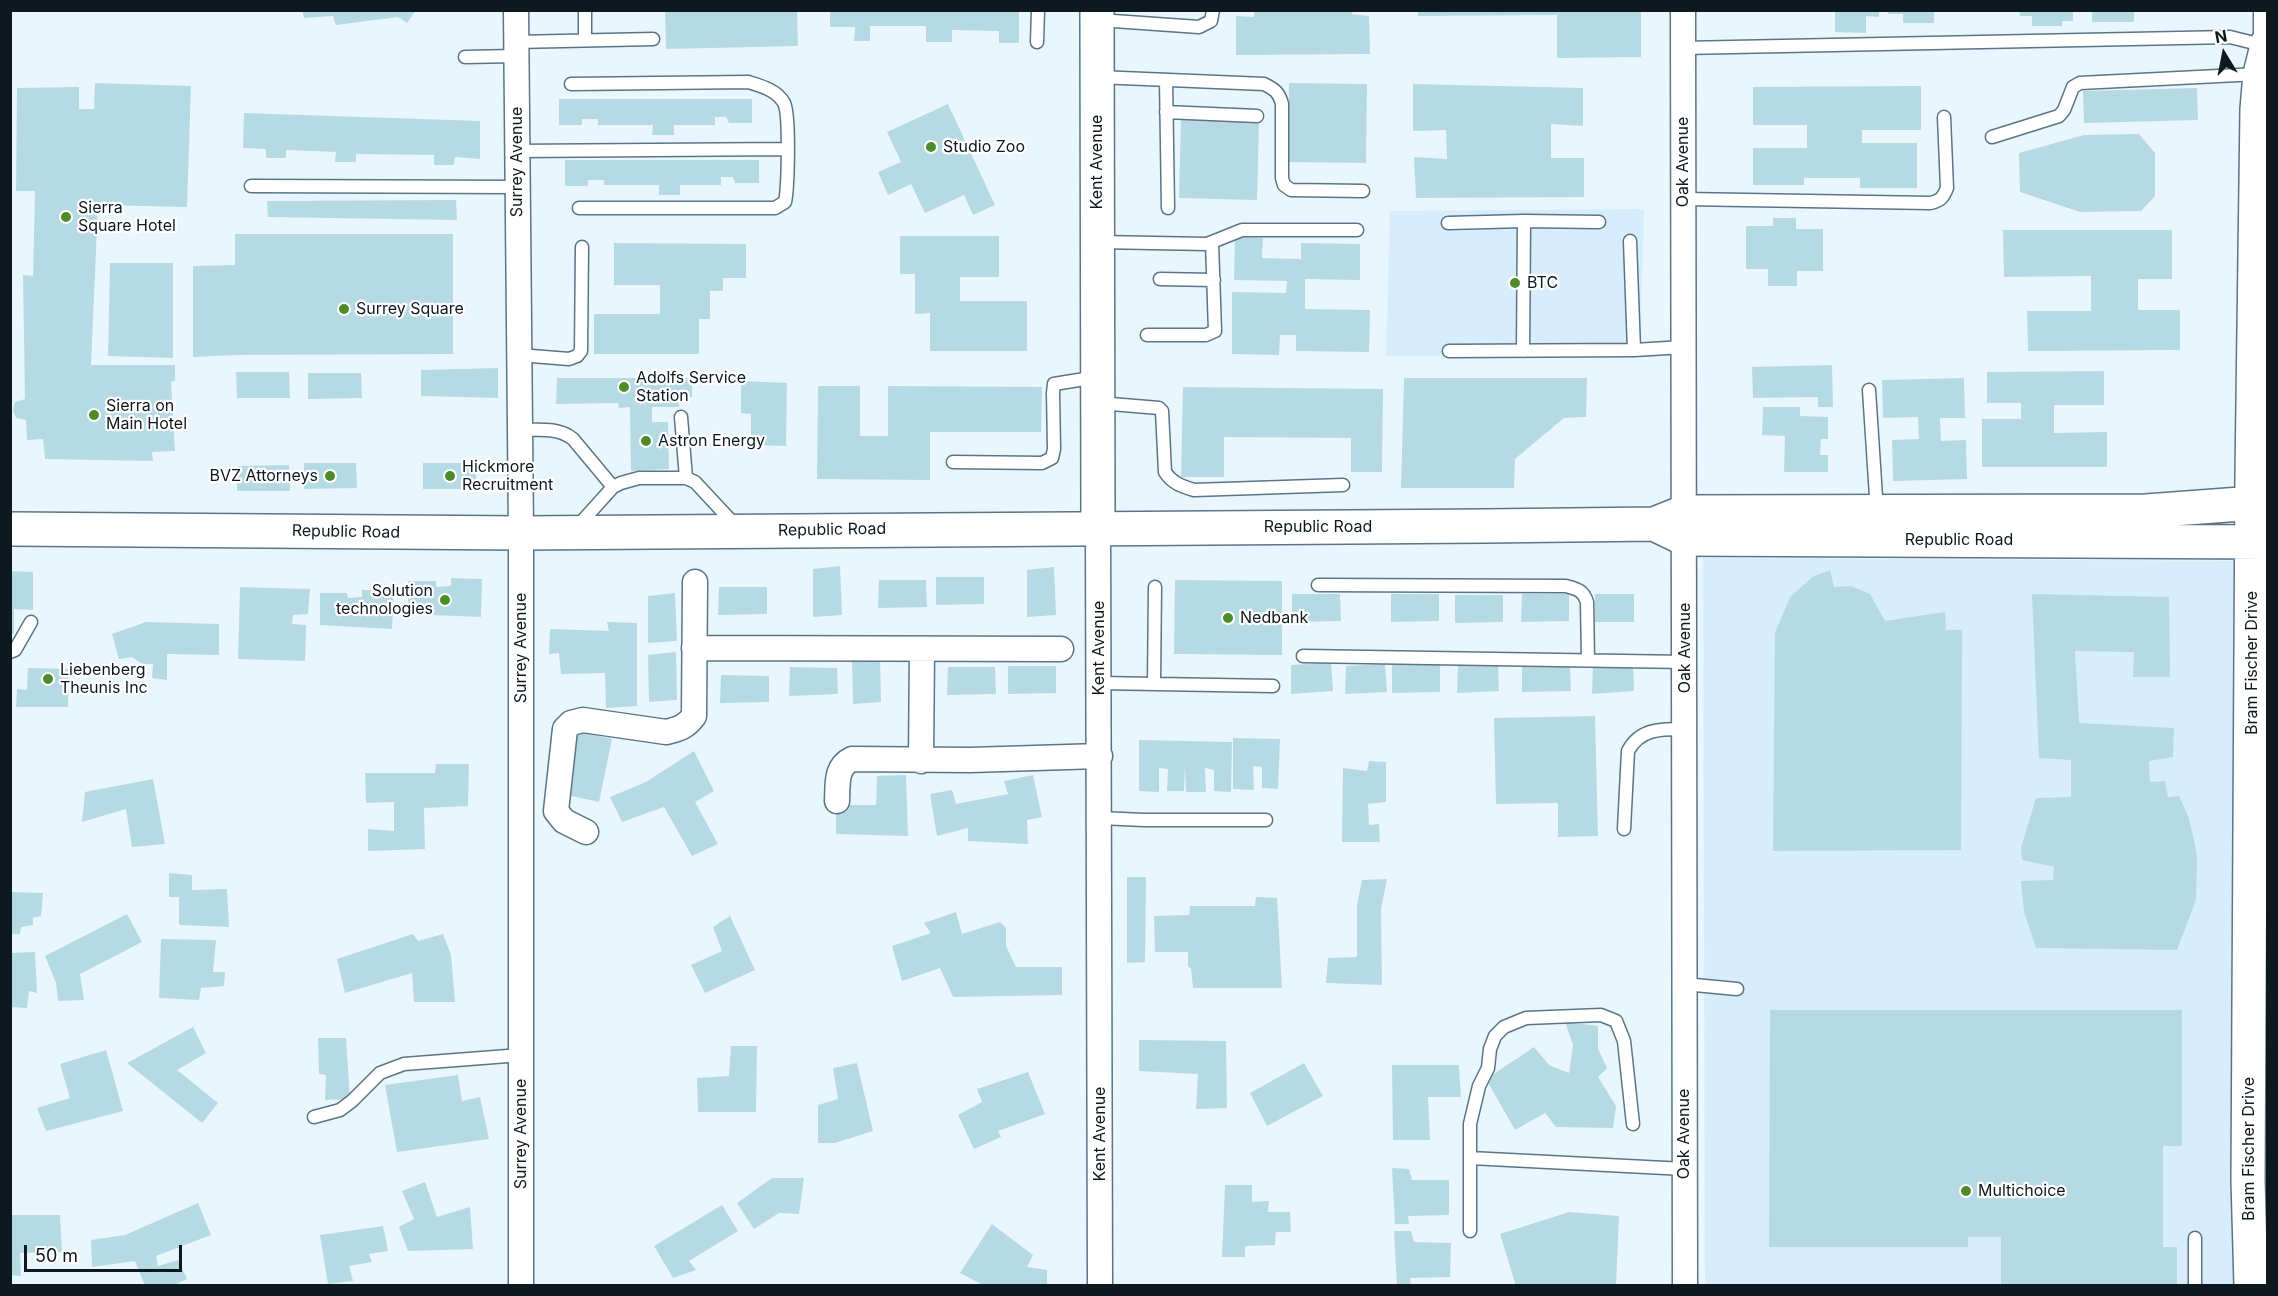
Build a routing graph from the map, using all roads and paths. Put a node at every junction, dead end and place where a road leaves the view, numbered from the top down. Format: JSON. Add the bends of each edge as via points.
{"nodes":[{"id":1,"x":516,"y":10,"type":"edge"},
{"id":2,"x":585,"y":10,"type":"edge"},
{"id":3,"x":1038,"y":10,"type":"edge"},
{"id":4,"x":1213,"y":10,"type":"edge"},
{"id":5,"x":1683,"y":10,"type":"edge"},
{"id":6,"x":2266,"y":10,"type":"edge"},
{"id":7,"x":1097,"y":15,"type":"edge"},
{"id":8,"x":653,"y":39,"type":"dead end"},
{"id":9,"x":585,"y":40,"type":"junction"},
{"id":10,"x":1037,"y":42,"type":"dead end"},
{"id":11,"x":1683,"y":48,"type":"junction"},
{"id":12,"x":516,"y":49,"type":"junction"},
{"id":13,"x":2264,"y":54,"type":"edge"},
{"id":14,"x":465,"y":57,"type":"dead end"},
{"id":15,"x":1097,"y":77,"type":"junction"},
{"id":16,"x":1166,"y":80,"type":"junction"},
{"id":17,"x":571,"y":84,"type":"dead end"},
{"id":18,"x":1166,"y":112,"type":"junction"},
{"id":19,"x":1257,"y":116,"type":"dead end"},
{"id":20,"x":1944,"y":117,"type":"dead end"},
{"id":21,"x":1992,"y":137,"type":"dead end"},
{"id":22,"x":788,"y":149,"type":"junction"},
{"id":23,"x":517,"y":151,"type":"junction"},
{"id":24,"x":251,"y":186,"type":"dead end"},
{"id":25,"x":517,"y":187,"type":"junction"},
{"id":26,"x":1363,"y":191,"type":"dead end"},
{"id":27,"x":1684,"y":200,"type":"junction"},
{"id":28,"x":579,"y":208,"type":"dead end"},
{"id":29,"x":1168,"y":208,"type":"dead end"},
{"id":30,"x":1524,"y":221,"type":"junction"},
{"id":31,"x":1599,"y":222,"type":"dead end"},
{"id":32,"x":1448,"y":223,"type":"dead end"},
{"id":33,"x":1357,"y":230,"type":"dead end"},
{"id":34,"x":1630,"y":241,"type":"dead end"},
{"id":35,"x":1097,"y":242,"type":"junction"},
{"id":36,"x":1212,"y":243,"type":"junction"},
{"id":37,"x":582,"y":247,"type":"dead end"},
{"id":38,"x":1160,"y":279,"type":"dead end"},
{"id":39,"x":1214,"y":280,"type":"junction"},
{"id":40,"x":1147,"y":335,"type":"dead end"},
{"id":41,"x":1684,"y":347,"type":"junction"},
{"id":42,"x":1634,"y":350,"type":"junction"},
{"id":43,"x":1449,"y":351,"type":"dead end"},
{"id":44,"x":1523,"y":351,"type":"junction"},
{"id":45,"x":519,"y":356,"type":"junction"},
{"id":46,"x":1098,"y":390,"type":"junction"},
{"id":47,"x":1869,"y":390,"type":"dead end"},
{"id":48,"x":681,"y":417,"type":"dead end"},
{"id":49,"x":520,"y":430,"type":"junction"},
{"id":50,"x":953,"y":462,"type":"dead end"},
{"id":51,"x":686,"y":478,"type":"junction"},
{"id":52,"x":1343,"y":484,"type":"dead end"},
{"id":53,"x":613,"y":488,"type":"junction"},
{"id":54,"x":2260,"y":502,"type":"edge"},
{"id":55,"x":1877,"y":512,"type":"junction"},
{"id":56,"x":1685,"y":525,"type":"junction"},
{"id":57,"x":10,"y":529,"type":"edge"},
{"id":58,"x":1098,"y":529,"type":"junction"},
{"id":59,"x":741,"y":531,"type":"junction"},
{"id":60,"x":521,"y":533,"type":"junction"},
{"id":61,"x":572,"y":533,"type":"junction"},
{"id":62,"x":2260,"y":542,"type":"edge"},
{"id":63,"x":695,"y":582,"type":"dead end"},
{"id":64,"x":1318,"y":585,"type":"dead end"},
{"id":65,"x":1155,"y":587,"type":"dead end"},
{"id":66,"x":31,"y":622,"type":"dead end"},
{"id":67,"x":694,"y":648,"type":"junction"},
{"id":68,"x":922,"y":648,"type":"junction"},
{"id":69,"x":1061,"y":649,"type":"dead end"},
{"id":70,"x":10,"y":652,"type":"edge"},
{"id":71,"x":1303,"y":656,"type":"dead end"},
{"id":72,"x":1588,"y":660,"type":"junction"},
{"id":73,"x":1685,"y":662,"type":"junction"},
{"id":74,"x":1099,"y":683,"type":"junction"},
{"id":75,"x":1154,"y":684,"type":"junction"},
{"id":76,"x":1273,"y":687,"type":"dead end"},
{"id":77,"x":1685,"y":729,"type":"junction"},
{"id":78,"x":1100,"y":756,"type":"junction"},
{"id":79,"x":921,"y":760,"type":"junction"},
{"id":80,"x":837,"y":801,"type":"dead end"},
{"id":81,"x":1100,"y":818,"type":"junction"},
{"id":82,"x":1266,"y":820,"type":"dead end"},
{"id":83,"x":1624,"y":830,"type":"dead end"},
{"id":84,"x":586,"y":832,"type":"dead end"},
{"id":85,"x":1684,"y":984,"type":"junction"},
{"id":86,"x":1737,"y":989,"type":"dead end"},
{"id":87,"x":521,"y":1055,"type":"junction"},
{"id":88,"x":314,"y":1117,"type":"dead end"},
{"id":89,"x":1633,"y":1124,"type":"dead end"},
{"id":90,"x":1470,"y":1158,"type":"junction"},
{"id":91,"x":1684,"y":1169,"type":"junction"},
{"id":92,"x":1470,"y":1231,"type":"dead end"},
{"id":93,"x":2194,"y":1238,"type":"dead end"},
{"id":94,"x":521,"y":1286,"type":"edge"},
{"id":95,"x":1100,"y":1286,"type":"edge"},
{"id":96,"x":1685,"y":1286,"type":"edge"},
{"id":97,"x":2195,"y":1286,"type":"edge"},
{"id":98,"x":2252,"y":1286,"type":"edge"}],
"edges":[{"from":1,"to":12,"type":"street","name":"Surrey Avenue"},
{"from":2,"to":9,"type":"lane"},
{"from":3,"to":10,"type":"lane"},
{"from":4,"to":7,"type":"lane","via":[[1211,21],[1199,27]]},
{"from":5,"to":11,"type":"street","name":"Oak Avenue"},
{"from":6,"to":13,"type":"street"},
{"from":7,"to":15,"type":"main road","name":"Kent Avenue"},
{"from":8,"to":9,"type":"lane"},
{"from":9,"to":12,"type":"lane"},
{"from":11,"to":13,"type":"lane","via":[[2230,38]]},
{"from":11,"to":27,"type":"street","name":"Oak Avenue"},
{"from":12,"to":14,"type":"lane"},
{"from":12,"to":23,"type":"street","name":"Surrey Avenue"},
{"from":13,"to":21,"type":"lane","via":[[2080,83],[2073,87],[2059,116]]},
{"from":13,"to":54,"type":"main road","name":"Bram Fischer Drive","via":[[2257,109]]},
{"from":15,"to":16,"type":"lane"},
{"from":15,"to":35,"type":"main road","name":"Kent Avenue"},
{"from":16,"to":18,"type":"lane"},
{"from":16,"to":26,"type":"lane","via":[[1264,84],[1275,89],[1281,104],[1284,185],[1291,190]]},
{"from":17,"to":22,"type":"lane","via":[[748,82],[774,93],[785,104]]},
{"from":18,"to":19,"type":"lane"},
{"from":18,"to":29,"type":"lane"},
{"from":20,"to":27,"type":"lane","via":[[1947,188],[1938,201]]},
{"from":22,"to":23,"type":"lane"},
{"from":22,"to":28,"type":"lane","via":[[787,193],[785,202],[775,208]]},
{"from":23,"to":25,"type":"street","name":"Surrey Avenue"},
{"from":24,"to":25,"type":"lane"},
{"from":25,"to":45,"type":"street","name":"Surrey Avenue"},
{"from":27,"to":41,"type":"street","name":"Oak Avenue"},
{"from":30,"to":31,"type":"lane"},
{"from":30,"to":32,"type":"lane"},
{"from":30,"to":44,"type":"lane"},
{"from":33,"to":36,"type":"lane","via":[[1242,230]]},
{"from":34,"to":42,"type":"lane"},
{"from":35,"to":36,"type":"lane"},
{"from":35,"to":46,"type":"main road","name":"Kent Avenue"},
{"from":36,"to":39,"type":"lane"},
{"from":37,"to":45,"type":"lane","via":[[581,351],[569,359]]},
{"from":38,"to":39,"type":"lane"},
{"from":39,"to":40,"type":"lane","via":[[1215,331],[1206,335]]},
{"from":41,"to":42,"type":"lane"},
{"from":41,"to":56,"type":"street","name":"Oak Avenue"},
{"from":42,"to":44,"type":"lane"},
{"from":43,"to":44,"type":"lane"},
{"from":45,"to":49,"type":"street","name":"Surrey Avenue"},
{"from":46,"to":50,"type":"lane","via":[[1054,384],[1054,449],[1052,458],[1042,463]]},
{"from":46,"to":52,"type":"lane","via":[[1160,408],[1165,472],[1183,487],[1194,490]]},
{"from":46,"to":58,"type":"main road","name":"Kent Avenue"},
{"from":47,"to":55,"type":"lane"},
{"from":48,"to":51,"type":"lane"},
{"from":49,"to":53,"type":"lane","via":[[557,430],[566,434]]},
{"from":49,"to":60,"type":"street","name":"Surrey Avenue"},
{"from":51,"to":53,"type":"lane","via":[[639,478]]},
{"from":51,"to":59,"type":"lane","via":[[701,487]]},
{"from":53,"to":61,"type":"lane"},
{"from":54,"to":55,"type":"main road","name":"Republic Road","via":[[2146,511]]},
{"from":54,"to":62,"type":"main road","name":"Bram Fischer Drive"},
{"from":55,"to":56,"type":"main road","name":"Republic Road"},
{"from":56,"to":58,"type":"main road","name":"Republic Road"},
{"from":56,"to":62,"type":"main road","name":"Republic Road"},
{"from":56,"to":73,"type":"street","name":"Oak Avenue"},
{"from":57,"to":60,"type":"main road","name":"Republic Road"},
{"from":58,"to":59,"type":"main road","name":"Republic Road"},
{"from":58,"to":74,"type":"street","name":"Kent Avenue"},
{"from":59,"to":61,"type":"main road","name":"Republic Road"},
{"from":60,"to":61,"type":"main road","name":"Republic Road"},
{"from":60,"to":87,"type":"street","name":"Surrey Avenue"},
{"from":62,"to":98,"type":"main road","name":"Bram Fischer Drive"},
{"from":63,"to":67,"type":"street"},
{"from":64,"to":72,"type":"lane","via":[[1579,589],[1587,602]]},
{"from":65,"to":75,"type":"lane"},
{"from":66,"to":70,"type":"lane"},
{"from":67,"to":68,"type":"street"},
{"from":67,"to":84,"type":"street","via":[[694,716],[688,724],[666,732],[583,720],[565,729],[556,812],[564,821]]},
{"from":68,"to":69,"type":"street"},
{"from":68,"to":79,"type":"street"},
{"from":71,"to":72,"type":"lane"},
{"from":72,"to":73,"type":"lane"},
{"from":73,"to":77,"type":"street","name":"Oak Avenue"},
{"from":74,"to":75,"type":"lane"},
{"from":74,"to":78,"type":"street","name":"Kent Avenue"},
{"from":75,"to":76,"type":"lane"},
{"from":77,"to":83,"type":"lane","via":[[1658,729],[1634,741],[1628,751]]},
{"from":77,"to":85,"type":"street","name":"Oak Avenue"},
{"from":78,"to":79,"type":"street"},
{"from":78,"to":81,"type":"street","name":"Kent Avenue"},
{"from":79,"to":80,"type":"street","via":[[852,759],[840,769]]},
{"from":81,"to":82,"type":"lane"},
{"from":81,"to":95,"type":"street","name":"Kent Avenue"},
{"from":85,"to":86,"type":"lane"},
{"from":85,"to":91,"type":"street","name":"Oak Avenue"},
{"from":87,"to":88,"type":"lane","via":[[404,1064],[381,1073],[340,1110]]},
{"from":87,"to":94,"type":"street","name":"Surrey Avenue"},
{"from":89,"to":90,"type":"lane","via":[[1624,1041],[1616,1021],[1601,1015],[1526,1018],[1504,1027],[1495,1036],[1470,1124]]},
{"from":90,"to":91,"type":"lane"},
{"from":90,"to":92,"type":"lane"},
{"from":91,"to":96,"type":"street","name":"Oak Avenue"},
{"from":93,"to":97,"type":"lane"}]}
